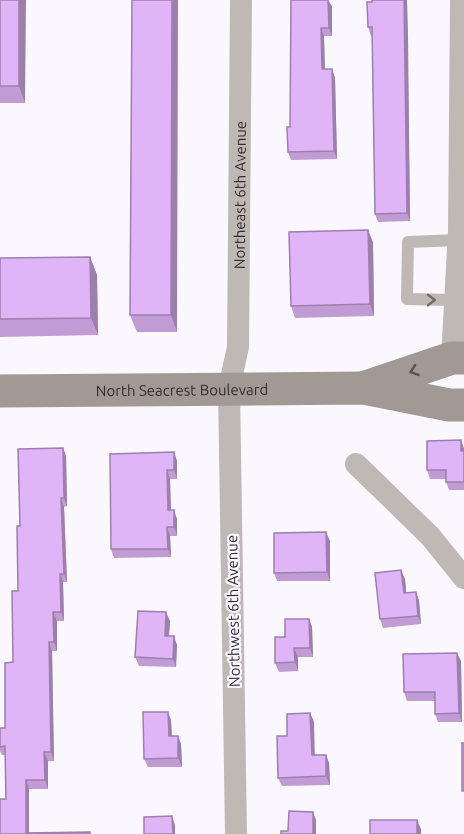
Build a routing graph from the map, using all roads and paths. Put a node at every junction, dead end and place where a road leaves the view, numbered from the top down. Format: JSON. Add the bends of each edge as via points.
{"nodes":[{"id":1,"x":241,"y":0,"type":"edge"},
{"id":2,"x":461,"y":0,"type":"edge"},
{"id":3,"x":462,"y":96,"type":"edge"},
{"id":4,"x":459,"y":240,"type":"junction"},
{"id":5,"x":455,"y":300,"type":"junction"},
{"id":6,"x":458,"y":358,"type":"edge"},
{"id":7,"x":229,"y":388,"type":"junction"},
{"id":8,"x":364,"y":388,"type":"junction"},
{"id":9,"x":0,"y":391,"type":"edge"},
{"id":10,"x":464,"y":405,"type":"edge"},
{"id":11,"x":356,"y":465,"type":"dead end"},
{"id":12,"x":464,"y":579,"type":"edge"},
{"id":13,"x":236,"y":834,"type":"edge"}],
"edges":[{"from":1,"to":7,"type":"street","name":"Northeast 6th Avenue","via":[[238,347]]},
{"from":2,"to":3,"type":"street"},
{"from":3,"to":4,"type":"street"},
{"from":4,"to":5,"type":"street"},
{"from":4,"to":5,"type":"lane","one_way":true,"via":[[408,242],[407,299]]},
{"from":5,"to":6,"type":"street"},
{"from":6,"to":8,"type":"street","name":"North Seacrest Boulevard","one_way":true},
{"from":7,"to":8,"type":"street","name":"North Seacrest Boulevard"},
{"from":7,"to":9,"type":"street","name":"North Seacrest Boulevard"},
{"from":7,"to":13,"type":"street","name":"Northwest 6th Avenue"},
{"from":8,"to":10,"type":"street","name":"North Seacrest Boulevard"},
{"from":11,"to":12,"type":"street","via":[[430,536]]}]}
